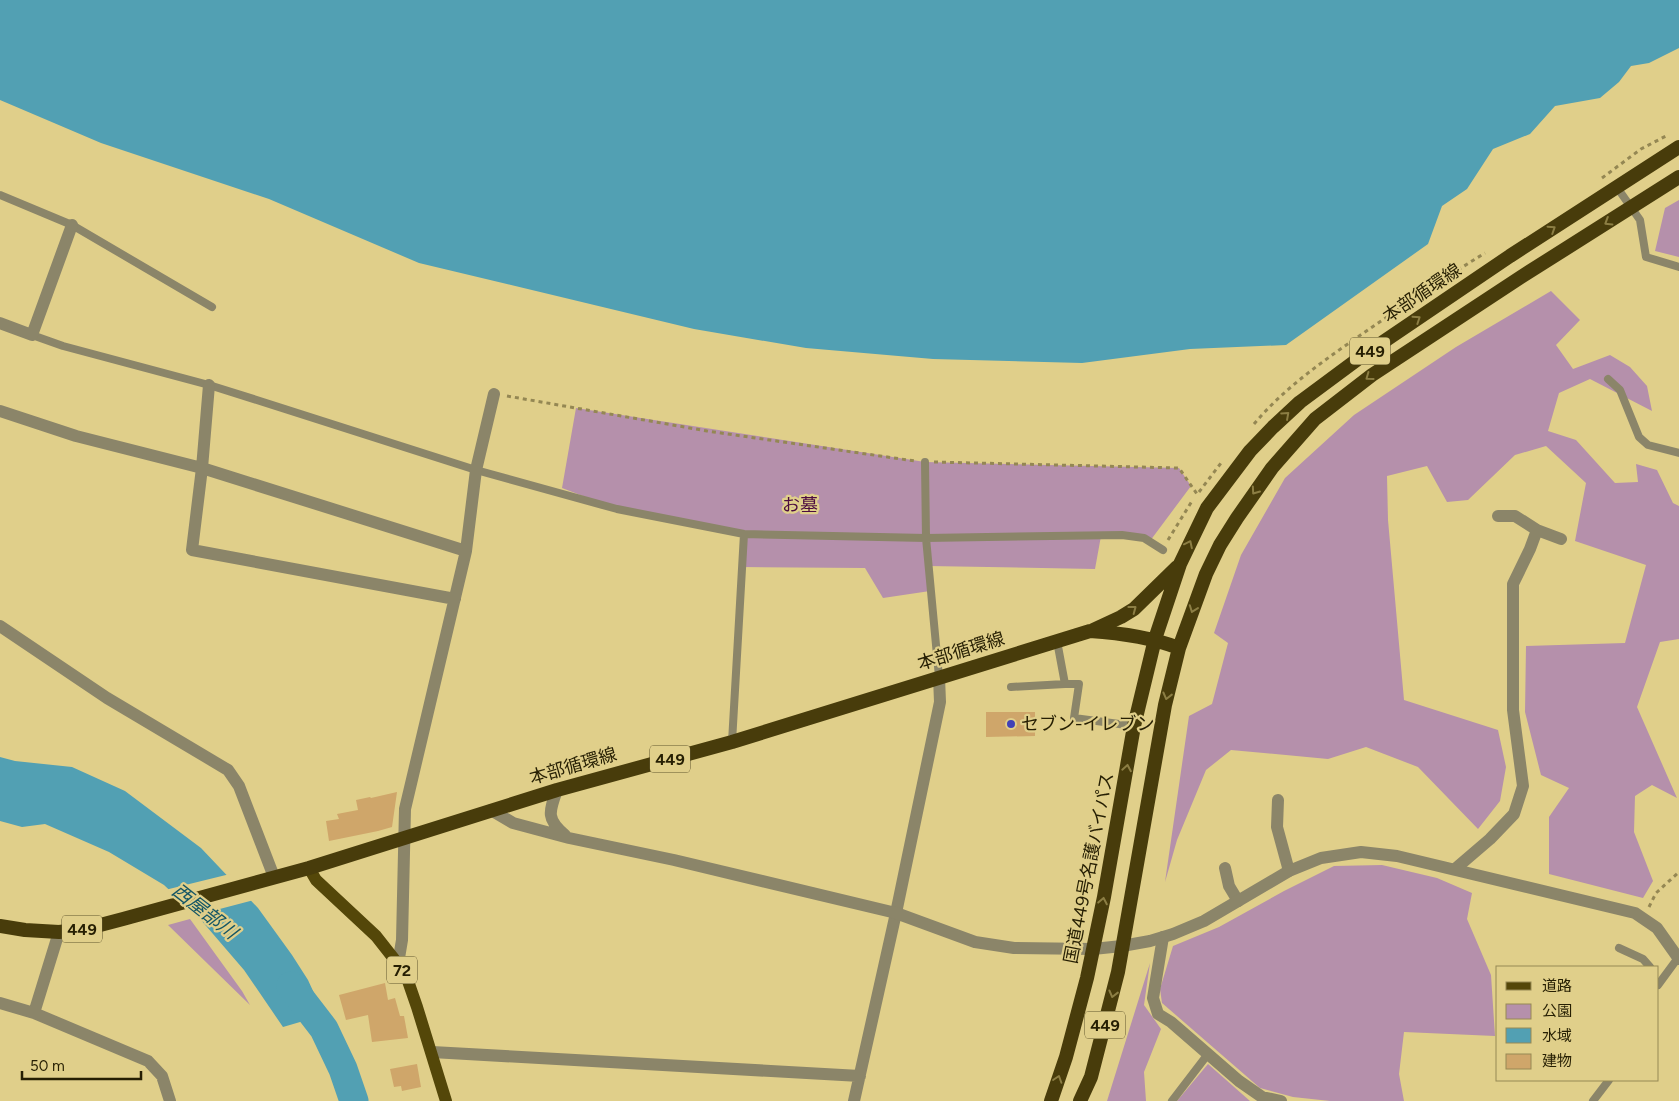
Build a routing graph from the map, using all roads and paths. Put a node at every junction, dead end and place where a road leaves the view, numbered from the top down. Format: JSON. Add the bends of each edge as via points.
{"nodes":[{"id":1,"x":1679,"y":147,"type":"edge"},
{"id":2,"x":1679,"y":177,"type":"edge"},
{"id":3,"x":1616,"y":186,"type":"junction"},
{"id":4,"x":0,"y":195,"type":"edge"},
{"id":5,"x":1631,"y":208,"type":"junction"},
{"id":6,"x":72,"y":225,"type":"junction"},
{"id":7,"x":1679,"y":267,"type":"edge"},
{"id":8,"x":212,"y":307,"type":"dead end"},
{"id":9,"x":0,"y":322,"type":"edge"},
{"id":10,"x":32,"y":335,"type":"junction"},
{"id":11,"x":1608,"y":379,"type":"dead end"},
{"id":12,"x":209,"y":385,"type":"junction"},
{"id":13,"x":494,"y":394,"type":"joint"},
{"id":14,"x":0,"y":410,"type":"edge"},
{"id":15,"x":1679,"y":453,"type":"edge"},
{"id":16,"x":925,"y":462,"type":"junction"},
{"id":17,"x":202,"y":468,"type":"junction"},
{"id":18,"x":476,"y":470,"type":"junction"},
{"id":19,"x":1197,"y":494,"type":"dead end"},
{"id":20,"x":1498,"y":516,"type":"dead end"},
{"id":21,"x":1536,"y":530,"type":"junction"},
{"id":22,"x":744,"y":534,"type":"junction"},
{"id":23,"x":926,"y":538,"type":"junction"},
{"id":24,"x":1561,"y":539,"type":"dead end"},
{"id":25,"x":1163,"y":550,"type":"dead end"},
{"id":26,"x":466,"y":551,"type":"junction"},
{"id":27,"x":1180,"y":564,"type":"junction"},
{"id":28,"x":455,"y":599,"type":"junction"},
{"id":29,"x":0,"y":626,"type":"edge"},
{"id":30,"x":1090,"y":631,"type":"junction"},
{"id":31,"x":1155,"y":639,"type":"junction"},
{"id":32,"x":1057,"y":641,"type":"junction"},
{"id":33,"x":1179,"y":648,"type":"junction"},
{"id":34,"x":939,"y":677,"type":"junction"},
{"id":35,"x":1065,"y":684,"type":"junction"},
{"id":36,"x":1011,"y":687,"type":"dead end"},
{"id":37,"x":1134,"y":726,"type":"junction"},
{"id":38,"x":732,"y":742,"type":"junction"},
{"id":39,"x":557,"y":790,"type":"junction"},
{"id":40,"x":1278,"y":800,"type":"dead end"},
{"id":41,"x":491,"y":810,"type":"junction"},
{"id":42,"x":404,"y":837,"type":"junction"},
{"id":43,"x":569,"y":838,"type":"junction"},
{"id":44,"x":309,"y":868,"type":"junction"},
{"id":45,"x":1225,"y":868,"type":"dead end"},
{"id":46,"x":1455,"y":869,"type":"junction"},
{"id":47,"x":1289,"y":871,"type":"junction"},
{"id":48,"x":1679,"y":872,"type":"edge"},
{"id":49,"x":274,"y":877,"type":"junction"},
{"id":50,"x":1238,"y":901,"type":"junction"},
{"id":51,"x":896,"y":913,"type":"junction"},
{"id":52,"x":1643,"y":919,"type":"junction"},
{"id":53,"x":0,"y":926,"type":"edge"},
{"id":54,"x":59,"y":932,"type":"junction"},
{"id":55,"x":1164,"y":937,"type":"junction"},
{"id":56,"x":1122,"y":946,"type":"junction"},
{"id":57,"x":1619,"y":948,"type":"dead end"},
{"id":58,"x":1093,"y":949,"type":"junction"},
{"id":59,"x":1679,"y":958,"type":"edge"},
{"id":60,"x":398,"y":964,"type":"junction"},
{"id":61,"x":1649,"y":966,"type":"edge"},
{"id":62,"x":1659,"y":981,"type":"edge"},
{"id":63,"x":0,"y":1003,"type":"edge"},
{"id":64,"x":34,"y":1013,"type":"junction"},
{"id":65,"x":432,"y":1052,"type":"junction"},
{"id":66,"x":1208,"y":1054,"type":"junction"},
{"id":67,"x":860,"y":1076,"type":"junction"},
{"id":68,"x":1607,"y":1081,"type":"edge"},
{"id":69,"x":170,"y":1101,"type":"edge"},
{"id":70,"x":446,"y":1101,"type":"edge"},
{"id":71,"x":854,"y":1101,"type":"edge"},
{"id":72,"x":1050,"y":1101,"type":"edge"},
{"id":73,"x":1080,"y":1101,"type":"edge"},
{"id":74,"x":1172,"y":1101,"type":"edge"},
{"id":75,"x":1281,"y":1101,"type":"edge"},
{"id":76,"x":1593,"y":1101,"type":"edge"}],
"edges":[{"from":1,"to":3,"type":"highway","name":"本部循環線","number":"449"},
{"from":2,"to":5,"type":"highway","number":"449"},
{"from":3,"to":5,"type":"lane"},
{"from":27,"to":3,"type":"highway","name":"本部循環線","number":"449","one_way":true,"via":[[1207,508],[1250,452],[1300,402],[1358,359]]},
{"from":4,"to":6,"type":"lane"},
{"from":5,"to":7,"type":"lane","via":[[1640,220],[1646,258]]},
{"from":5,"to":33,"type":"highway","number":"449","one_way":true,"via":[[1372,375],[1315,419],[1272,468],[1220,545]]},
{"from":6,"to":8,"type":"lane"},
{"from":6,"to":10,"type":"street"},
{"from":9,"to":10,"type":"street"},
{"from":10,"to":12,"type":"lane"},
{"from":11,"to":15,"type":"lane","via":[[1620,390],[1639,438],[1648,445]]},
{"from":12,"to":17,"type":"street"},
{"from":12,"to":18,"type":"lane"},
{"from":13,"to":16,"type":"path","via":[[708,431]]},
{"from":13,"to":18,"type":"street"},
{"from":14,"to":17,"type":"street","via":[[76,436]]},
{"from":16,"to":19,"type":"path","via":[[1179,468]]},
{"from":16,"to":23,"type":"lane"},
{"from":17,"to":26,"type":"street"},
{"from":17,"to":28,"type":"street","via":[[192,550]]},
{"from":18,"to":22,"type":"lane","via":[[617,509]]},
{"from":18,"to":26,"type":"street"},
{"from":20,"to":21,"type":"street","via":[[1515,516]]},
{"from":21,"to":24,"type":"street"},
{"from":21,"to":46,"type":"street","via":[[1513,584],[1513,710],[1523,786],[1514,814]]},
{"from":22,"to":23,"type":"lane"},
{"from":22,"to":38,"type":"lane"},
{"from":23,"to":25,"type":"lane","via":[[1122,536],[1144,538]]},
{"from":23,"to":34,"type":"lane"},
{"from":26,"to":28,"type":"street"},
{"from":30,"to":27,"type":"highway","one_way":true,"via":[[1134,609]]},
{"from":27,"to":31,"type":"highway","name":"本部循環線","number":"449"},
{"from":28,"to":42,"type":"street","via":[[405,809]]},
{"from":29,"to":49,"type":"street","via":[[108,698],[228,770],[239,786]]},
{"from":30,"to":31,"type":"highway","name":"本部循環線","number":"449"},
{"from":30,"to":32,"type":"highway","name":"本部循環線","number":"449"},
{"from":31,"to":33,"type":"highway","name":"本部循環線","number":"449"},
{"from":31,"to":37,"type":"highway","name":"国道449号名護バイパス","number":"449"},
{"from":32,"to":34,"type":"highway","name":"本部循環線","number":"449"},
{"from":32,"to":35,"type":"lane"},
{"from":33,"to":56,"type":"highway","number":"449","one_way":true,"via":[[1165,705]]},
{"from":34,"to":38,"type":"highway","name":"本部循環線","number":"449"},
{"from":34,"to":51,"type":"street","via":[[940,702]]},
{"from":35,"to":36,"type":"lane"},
{"from":35,"to":37,"type":"lane","via":[[1079,684],[1074,718]]},
{"from":58,"to":37,"type":"highway","name":"国道449号名護バイパス","number":"449","one_way":true},
{"from":38,"to":39,"type":"highway","name":"本部循環線","number":"449"},
{"from":39,"to":41,"type":"highway","name":"本部循環線","number":"449"},
{"from":39,"to":43,"type":"street","via":[[550,809],[551,816],[554,826]]},
{"from":40,"to":47,"type":"street","via":[[1277,828]]},
{"from":41,"to":42,"type":"highway","name":"本部循環線","number":"449"},
{"from":41,"to":43,"type":"street","via":[[512,823]]},
{"from":42,"to":44,"type":"highway","name":"本部循環線","number":"449"},
{"from":42,"to":60,"type":"street","via":[[402,940]]},
{"from":43,"to":51,"type":"street"},
{"from":44,"to":49,"type":"highway","name":"本部循環線","number":"449"},
{"from":44,"to":60,"type":"main road","number":"72","via":[[316,880],[376,936]]},
{"from":45,"to":50,"type":"street"},
{"from":46,"to":47,"type":"street","via":[[1361,852],[1321,858]]},
{"from":46,"to":52,"type":"street","via":[[1605,905],[1635,913]]},
{"from":47,"to":50,"type":"street"},
{"from":48,"to":52,"type":"path","via":[[1656,892]]},
{"from":49,"to":54,"type":"highway","name":"本部循環線","number":"449","via":[[85,929]]},
{"from":50,"to":55,"type":"street","via":[[1204,921]]},
{"from":51,"to":58,"type":"street","via":[[975,942],[1014,948]]},
{"from":51,"to":67,"type":"street"},
{"from":52,"to":59,"type":"street","via":[[1657,928]]},
{"from":53,"to":54,"type":"highway","name":"本部循環線","number":"449"},
{"from":54,"to":64,"type":"street"},
{"from":55,"to":56,"type":"street"},
{"from":55,"to":66,"type":"street","via":[[1153,998],[1158,1014]]},
{"from":56,"to":58,"type":"street"},
{"from":56,"to":73,"type":"highway","number":"449","one_way":true,"via":[[1091,1077]]},
{"from":57,"to":61,"type":"lane","via":[[1643,959]]},
{"from":72,"to":58,"type":"highway","name":"国道449号名護バイパス","number":"449","one_way":true,"via":[[1066,1057]]},
{"from":59,"to":62,"type":"lane"},
{"from":60,"to":65,"type":"main road","number":"72","via":[[408,981]]},
{"from":63,"to":64,"type":"street"},
{"from":64,"to":69,"type":"street","via":[[148,1061],[162,1076]]},
{"from":65,"to":67,"type":"street"},
{"from":65,"to":70,"type":"main road","number":"72"},
{"from":66,"to":74,"type":"lane"},
{"from":66,"to":75,"type":"street","via":[[1262,1097]]},
{"from":67,"to":71,"type":"street"},
{"from":68,"to":76,"type":"lane"}]}
